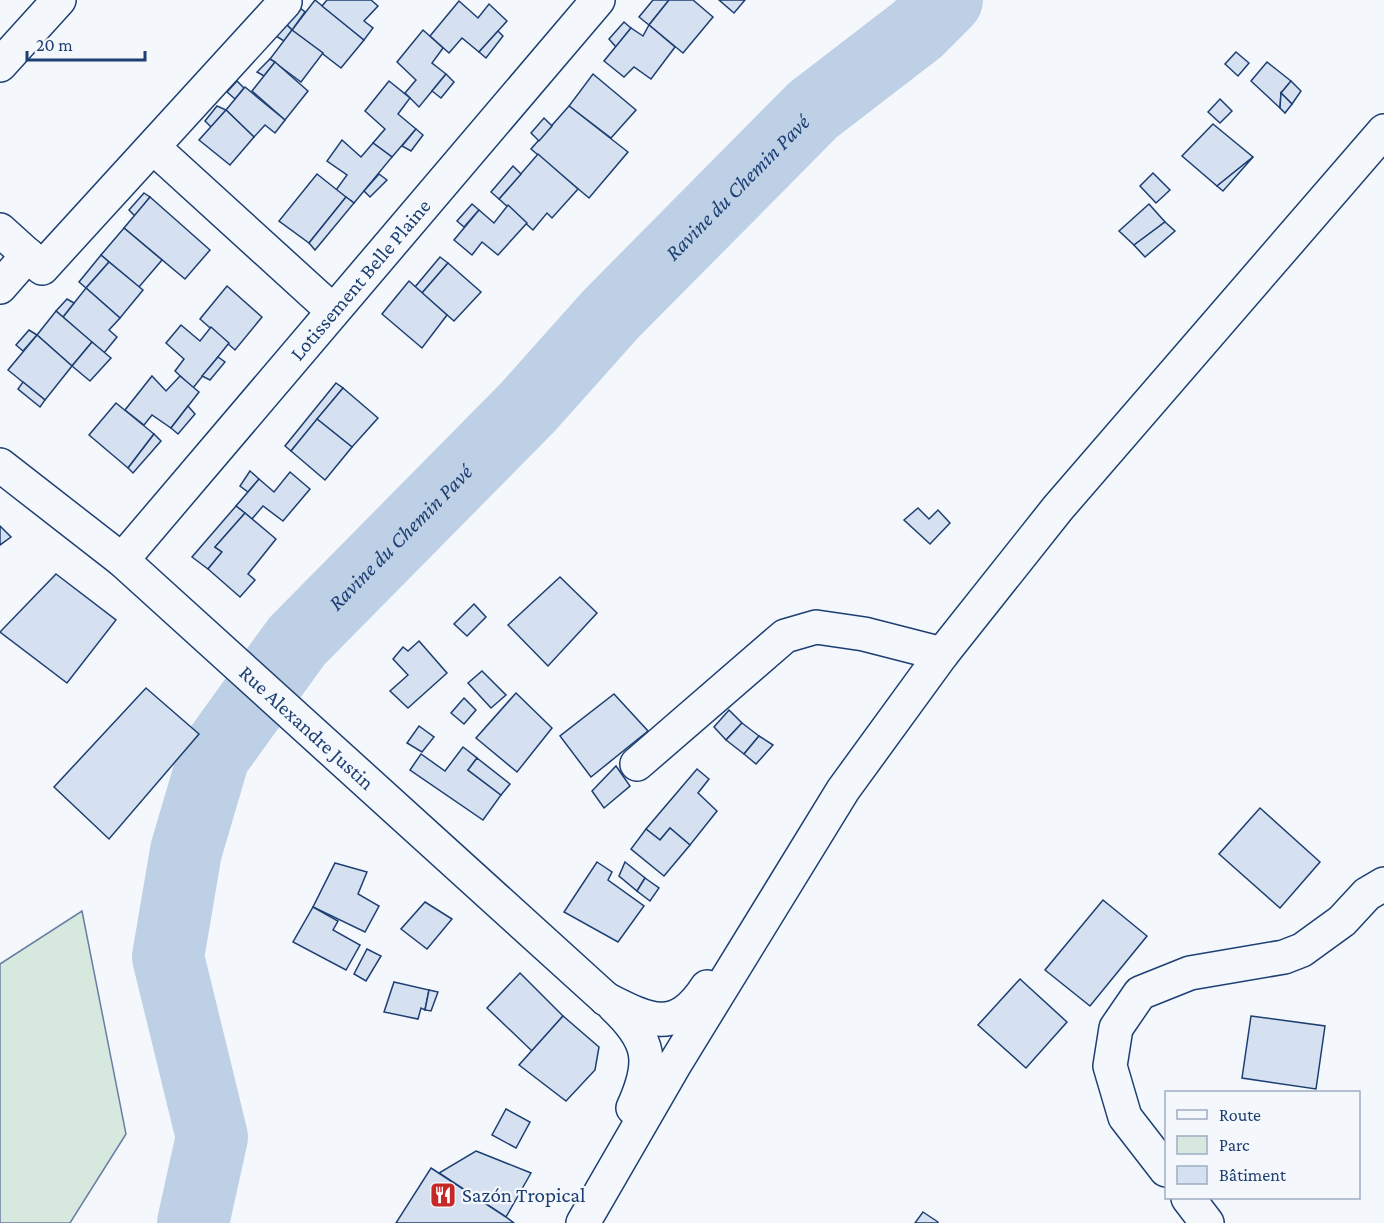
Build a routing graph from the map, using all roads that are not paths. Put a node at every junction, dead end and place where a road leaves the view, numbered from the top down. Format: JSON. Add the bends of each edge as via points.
{"nodes":[{"id":1,"x":59,"y":0,"type":"edge"},
{"id":2,"x":284,"y":0,"type":"edge"},
{"id":3,"x":598,"y":0,"type":"edge"},
{"id":4,"x":0,"y":65,"type":"edge"},
{"id":5,"x":1384,"y":131,"type":"edge"},
{"id":6,"x":153,"y":147,"type":"junction"},
{"id":7,"x":1384,"y":160,"type":"edge"},
{"id":8,"x":0,"y":230,"type":"edge"},
{"id":9,"x":28,"y":255,"type":"junction"},
{"id":10,"x":0,"y":287,"type":"edge"},
{"id":11,"x":333,"y":311,"type":"junction"},
{"id":12,"x":0,"y":465,"type":"edge"},
{"id":13,"x":122,"y":560,"type":"junction"},
{"id":14,"x":942,"y":654,"type":"junction"},
{"id":15,"x":637,"y":764,"type":"dead end"},
{"id":16,"x":786,"y":883,"type":"junction"},
{"id":17,"x":1384,"y":884,"type":"edge"},
{"id":18,"x":606,"y":999,"type":"junction"},
{"id":19,"x":1165,"y":1167,"type":"edge"},
{"id":20,"x":613,"y":1171,"type":"junction"},
{"id":21,"x":1189,"y":1199,"type":"edge"},
{"id":22,"x":583,"y":1223,"type":"edge"},
{"id":23,"x":602,"y":1223,"type":"edge"},
{"id":24,"x":1207,"y":1223,"type":"edge"}],
"edges":[{"from":1,"to":4,"type":"main road"},
{"from":2,"to":6,"type":"main road"},
{"from":3,"to":11,"type":"main road","name":"Lotissement Belle Plaine"},
{"from":5,"to":14,"type":"main road","via":[[1058,508]]},
{"from":6,"to":9,"type":"main road","via":[[42,268]]},
{"from":6,"to":11,"type":"main road"},
{"from":7,"to":23,"type":"main road","via":[[1081,512],[900,741],[689,1074]]},
{"from":8,"to":9,"type":"main road"},
{"from":9,"to":10,"type":"main road"},
{"from":11,"to":13,"type":"main road","name":"Lotissement Belle Plaine"},
{"from":12,"to":13,"type":"main road","name":"Rue Alexandre Justin"},
{"from":13,"to":18,"type":"main road","name":"Rue Alexandre Justin"},
{"from":14,"to":15,"type":"main road","via":[[864,634],[816,627],[785,636]]},
{"from":14,"to":16,"type":"main road","via":[[843,790]]},
{"from":16,"to":18,"type":"main road","via":[[769,891],[697,1003],[682,1016],[644,1017]]},
{"from":16,"to":20,"type":"main road"},
{"from":17,"to":19,"type":"main road","via":[[1302,950],[1284,957],[1190,973],[1140,993],[1116,1028],[1110,1066],[1125,1117]]},
{"from":18,"to":20,"type":"main road","name":"Rue Alexandre Justin","via":[[627,1018],[644,1042],[648,1059],[634,1107],[610,1148]]},
{"from":20,"to":22,"type":"main road"},
{"from":21,"to":24,"type":"main road"}]}
